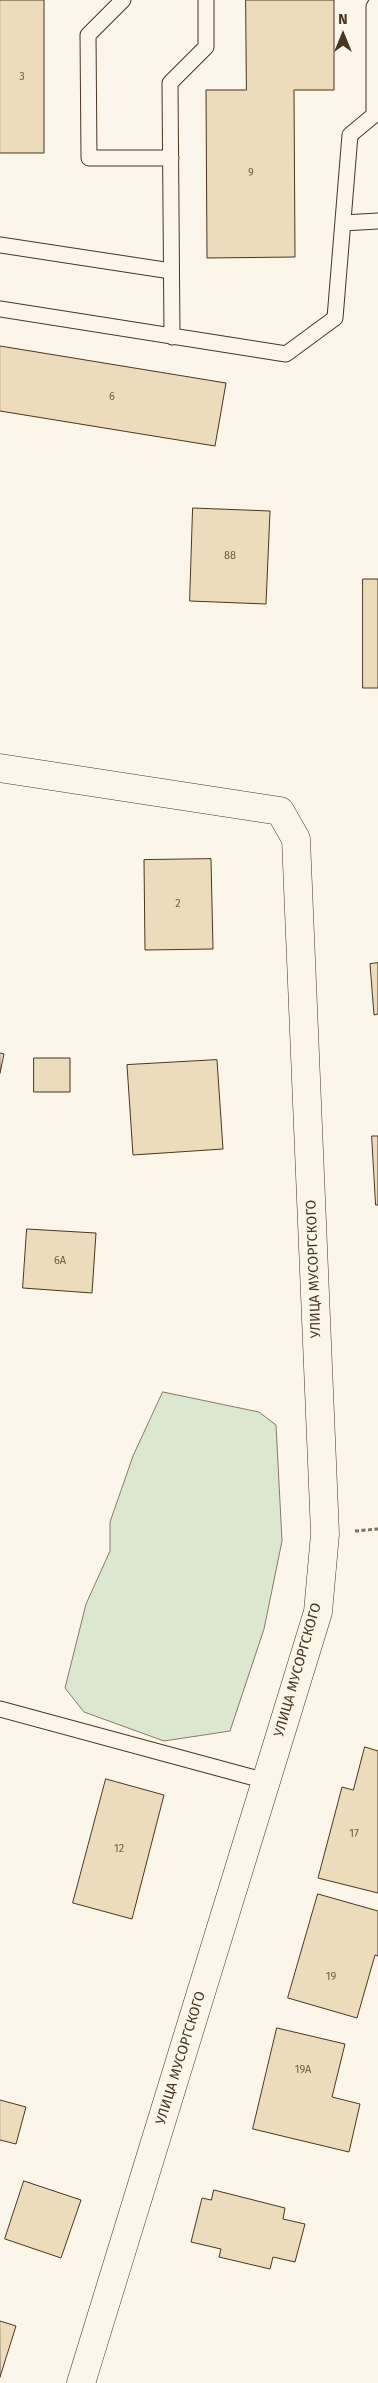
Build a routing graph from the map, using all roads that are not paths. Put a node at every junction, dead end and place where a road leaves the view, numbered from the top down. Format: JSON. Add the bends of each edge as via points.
{"nodes":[{"id":1,"x":123,"y":0,"type":"edge"},
{"id":2,"x":206,"y":0,"type":"edge"},
{"id":3,"x":378,"y":0,"type":"edge"},
{"id":4,"x":171,"y":158,"type":"junction"},
{"id":5,"x":378,"y":222,"type":"edge"},
{"id":6,"x":343,"y":223,"type":"junction"},
{"id":7,"x":0,"y":244,"type":"edge"},
{"id":8,"x":171,"y":272,"type":"junction"},
{"id":9,"x":0,"y":309,"type":"edge"},
{"id":10,"x":172,"y":336,"type":"junction"},
{"id":11,"x":0,"y":768,"type":"edge"},
{"id":12,"x":0,"y":1709,"type":"edge"},
{"id":13,"x":266,"y":1781,"type":"junction"},
{"id":14,"x":81,"y":2383,"type":"edge"}],
"edges":[{"from":1,"to":4,"type":"lane","via":[[88,35],[89,158]]},
{"from":2,"to":4,"type":"lane","via":[[206,48],[170,83]]},
{"from":3,"to":6,"type":"lane","via":[[374,7],[374,115],[350,135]]},
{"from":4,"to":8,"type":"lane"},
{"from":5,"to":6,"type":"lane"},
{"from":6,"to":10,"type":"lane","via":[[335,318],[286,354]]},
{"from":7,"to":8,"type":"lane"},
{"from":8,"to":10,"type":"lane"},
{"from":9,"to":10,"type":"lane"},
{"from":11,"to":13,"type":"street","name":"УЛИЦА МУСОРГСКОГО","via":[[280,811],[296,838],[325,1534],[318,1612]]},
{"from":12,"to":13,"type":"lane"},
{"from":13,"to":14,"type":"street","name":"УЛИЦА МУСОРГСКОГО"}]}
